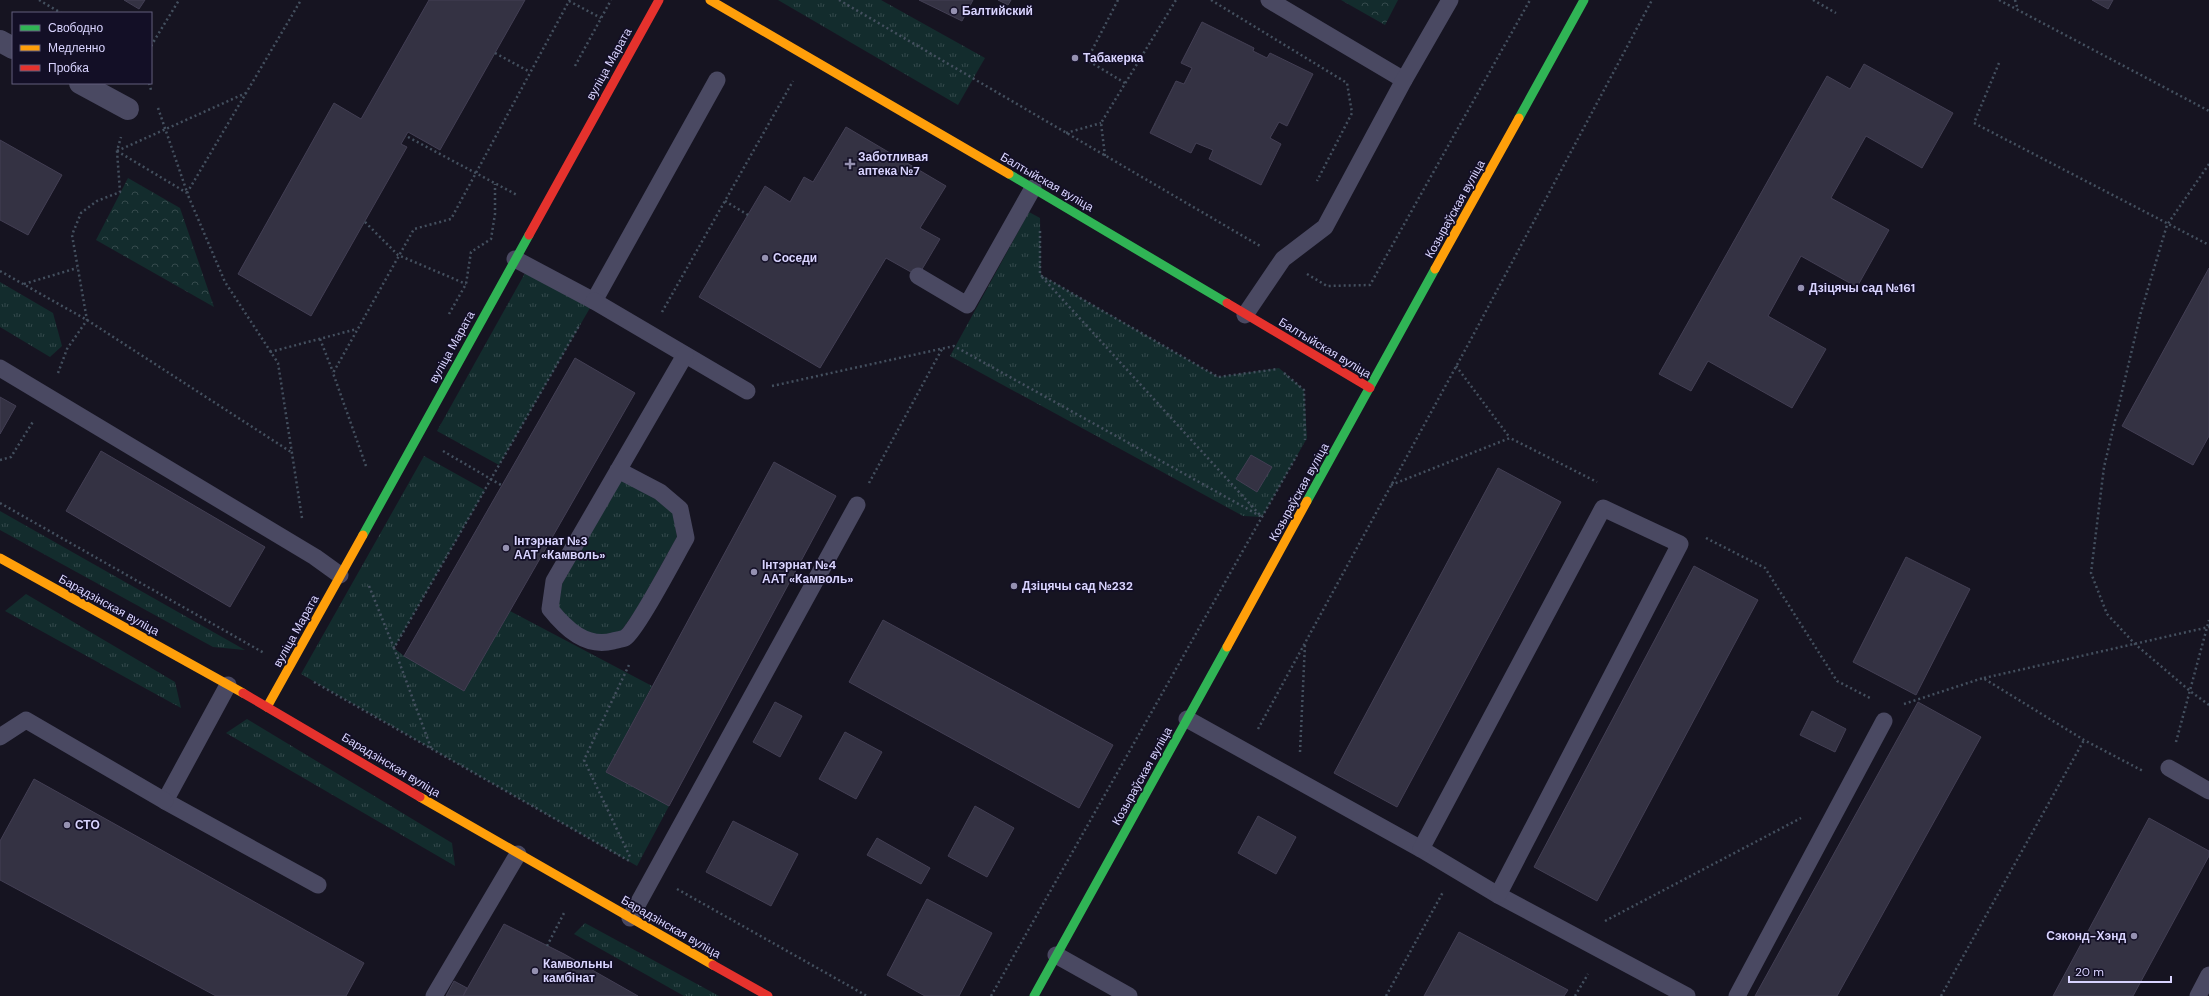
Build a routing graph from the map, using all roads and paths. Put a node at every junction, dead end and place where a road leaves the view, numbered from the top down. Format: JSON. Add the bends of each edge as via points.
{"nodes":[{"id":1,"x":39,"y":0,"type":"edge"},
{"id":2,"x":179,"y":0,"type":"edge"},
{"id":3,"x":301,"y":0,"type":"edge"},
{"id":4,"x":612,"y":0,"type":"edge"},
{"id":5,"x":659,"y":0,"type":"edge"},
{"id":6,"x":710,"y":0,"type":"edge"},
{"id":7,"x":839,"y":0,"type":"edge"},
{"id":8,"x":1118,"y":0,"type":"edge"},
{"id":9,"x":1176,"y":0,"type":"edge"},
{"id":10,"x":1211,"y":0,"type":"edge"},
{"id":11,"x":1269,"y":0,"type":"edge"},
{"id":12,"x":1450,"y":0,"type":"edge"},
{"id":13,"x":1530,"y":0,"type":"edge"},
{"id":14,"x":1584,"y":0,"type":"edge"},
{"id":15,"x":1652,"y":0,"type":"edge"},
{"id":16,"x":1813,"y":0,"type":"edge"},
{"id":17,"x":1999,"y":0,"type":"edge"},
{"id":18,"x":2015,"y":0,"type":"edge"},
{"id":19,"x":2018,"y":10,"type":"junction"},
{"id":20,"x":59,"y":12,"type":"edge"},
{"id":21,"x":1836,"y":13,"type":"dead end"},
{"id":22,"x":602,"y":18,"type":"junction"},
{"id":23,"x":0,"y":41,"type":"edge"},
{"id":24,"x":152,"y":44,"type":"edge"},
{"id":25,"x":12,"y":47,"type":"edge"},
{"id":26,"x":495,"y":53,"type":"dead end"},
{"id":27,"x":1999,"y":63,"type":"dead end"},
{"id":28,"x":574,"y":66,"type":"dead end"},
{"id":29,"x":530,"y":72,"type":"junction"},
{"id":30,"x":796,"y":76,"type":"dead end"},
{"id":31,"x":717,"y":80,"type":"dead end"},
{"id":32,"x":1404,"y":80,"type":"junction"},
{"id":33,"x":1125,"y":83,"type":"junction"},
{"id":34,"x":82,"y":84,"type":"edge"},
{"id":35,"x":149,"y":84,"type":"edge"},
{"id":36,"x":152,"y":92,"type":"dead end"},
{"id":37,"x":246,"y":93,"type":"junction"},
{"id":38,"x":156,"y":104,"type":"dead end"},
{"id":39,"x":128,"y":109,"type":"dead end"},
{"id":40,"x":2209,"y":111,"type":"edge"},
{"id":41,"x":1101,"y":124,"type":"junction"},
{"id":42,"x":165,"y":129,"type":"junction"},
{"id":43,"x":1066,"y":133,"type":"junction"},
{"id":44,"x":408,"y":137,"type":"dead end"},
{"id":45,"x":117,"y":151,"type":"junction"},
{"id":46,"x":1105,"y":156,"type":"junction"},
{"id":47,"x":2209,"y":164,"type":"edge"},
{"id":48,"x":475,"y":173,"type":"junction"},
{"id":49,"x":1316,"y":183,"type":"dead end"},
{"id":50,"x":495,"y":184,"type":"junction"},
{"id":51,"x":1033,"y":188,"type":"junction"},
{"id":52,"x":187,"y":193,"type":"junction"},
{"id":53,"x":520,"y":197,"type":"dead end"},
{"id":54,"x":725,"y":201,"type":"junction"},
{"id":55,"x":1021,"y":208,"type":"junction"},
{"id":56,"x":748,"y":215,"type":"dead end"},
{"id":57,"x":365,"y":222,"type":"dead end"},
{"id":58,"x":2167,"y":225,"type":"junction"},
{"id":59,"x":1265,"y":241,"type":"dead end"},
{"id":60,"x":2209,"y":245,"type":"edge"},
{"id":61,"x":1259,"y":246,"type":"junction"},
{"id":62,"x":398,"y":255,"type":"junction"},
{"id":63,"x":515,"y":259,"type":"junction"},
{"id":64,"x":1283,"y":259,"type":"junction"},
{"id":65,"x":77,"y":268,"type":"junction"},
{"id":66,"x":0,"y":271,"type":"edge"},
{"id":67,"x":1040,"y":275,"type":"junction"},
{"id":68,"x":918,"y":276,"type":"dead end"},
{"id":69,"x":24,"y":284,"type":"junction"},
{"id":70,"x":466,"y":284,"type":"junction"},
{"id":71,"x":472,"y":286,"type":"dead end"},
{"id":72,"x":594,"y":301,"type":"junction"},
{"id":73,"x":655,"y":310,"type":"dead end"},
{"id":74,"x":1245,"y":315,"type":"junction"},
{"id":75,"x":87,"y":320,"type":"junction"},
{"id":76,"x":358,"y":329,"type":"junction"},
{"id":77,"x":320,"y":338,"type":"junction"},
{"id":78,"x":942,"y":348,"type":"junction"},
{"id":79,"x":270,"y":352,"type":"junction"},
{"id":80,"x":685,"y":355,"type":"junction"},
{"id":81,"x":1456,"y":366,"type":"junction"},
{"id":82,"x":0,"y":368,"type":"edge"},
{"id":83,"x":333,"y":373,"type":"junction"},
{"id":84,"x":1370,"y":388,"type":"junction"},
{"id":85,"x":747,"y":392,"type":"joint"},
{"id":86,"x":48,"y":396,"type":"junction"},
{"id":87,"x":1510,"y":438,"type":"junction"},
{"id":88,"x":1303,"y":444,"type":"dead end"},
{"id":89,"x":437,"y":447,"type":"dead end"},
{"id":90,"x":1299,"y":451,"type":"dead end"},
{"id":91,"x":292,"y":452,"type":"junction"},
{"id":92,"x":0,"y":460,"type":"edge"},
{"id":93,"x":366,"y":466,"type":"dead end"},
{"id":94,"x":618,"y":470,"type":"junction"},
{"id":95,"x":492,"y":478,"type":"junction"},
{"id":96,"x":501,"y":485,"type":"dead end"},
{"id":97,"x":1391,"y":485,"type":"junction"},
{"id":98,"x":1602,"y":485,"type":"dead end"},
{"id":99,"x":0,"y":503,"type":"edge"},
{"id":100,"x":857,"y":504,"type":"joint"},
{"id":101,"x":1262,"y":517,"type":"junction"},
{"id":102,"x":303,"y":523,"type":"dead end"},
{"id":103,"x":1701,"y":536,"type":"dead end"},
{"id":104,"x":2,"y":563,"type":"edge"},
{"id":105,"x":344,"y":568,"type":"junction"},
{"id":106,"x":2209,"y":620,"type":"edge"},
{"id":107,"x":2209,"y":627,"type":"edge"},
{"id":108,"x":626,"y":637,"type":"junction"},
{"id":109,"x":1305,"y":643,"type":"junction"},
{"id":110,"x":2135,"y":644,"type":"junction"},
{"id":111,"x":394,"y":648,"type":"junction"},
{"id":112,"x":264,"y":653,"type":"dead end"},
{"id":113,"x":308,"y":678,"type":"dead end"},
{"id":114,"x":1983,"y":678,"type":"junction"},
{"id":115,"x":228,"y":685,"type":"junction"},
{"id":116,"x":2190,"y":691,"type":"junction"},
{"id":117,"x":1877,"y":702,"type":"dead end"},
{"id":118,"x":2209,"y":705,"type":"edge"},
{"id":119,"x":1898,"y":706,"type":"dead end"},
{"id":120,"x":267,"y":707,"type":"junction"},
{"id":121,"x":1187,"y":719,"type":"junction"},
{"id":122,"x":1884,"y":721,"type":"dead end"},
{"id":123,"x":0,"y":737,"type":"edge"},
{"id":124,"x":2084,"y":740,"type":"junction"},
{"id":125,"x":431,"y":748,"type":"junction"},
{"id":126,"x":1246,"y":750,"type":"junction"},
{"id":127,"x":2169,"y":768,"type":"junction"},
{"id":128,"x":1299,"y":781,"type":"junction"},
{"id":129,"x":2209,"y":792,"type":"edge"},
{"id":130,"x":165,"y":801,"type":"junction"},
{"id":131,"x":1802,"y":818,"type":"dead end"},
{"id":132,"x":1421,"y":849,"type":"junction"},
{"id":133,"x":518,"y":854,"type":"junction"},
{"id":134,"x":1456,"y":869,"type":"junction"},
{"id":135,"x":654,"y":875,"type":"junction"},
{"id":136,"x":318,"y":885,"type":"dead end"},
{"id":137,"x":1498,"y":895,"type":"junction"},
{"id":138,"x":630,"y":918,"type":"junction"},
{"id":139,"x":557,"y":924,"type":"dead end"},
{"id":140,"x":1578,"y":936,"type":"junction"},
{"id":141,"x":547,"y":946,"type":"dead end"},
{"id":142,"x":1056,"y":955,"type":"junction"},
{"id":143,"x":2209,"y":975,"type":"edge"},
{"id":144,"x":434,"y":996,"type":"edge"},
{"id":145,"x":768,"y":996,"type":"edge"},
{"id":146,"x":867,"y":996,"type":"edge"},
{"id":147,"x":991,"y":996,"type":"edge"},
{"id":148,"x":1034,"y":996,"type":"edge"},
{"id":149,"x":1129,"y":996,"type":"edge"},
{"id":150,"x":1386,"y":996,"type":"edge"},
{"id":151,"x":1687,"y":996,"type":"edge"},
{"id":152,"x":1737,"y":996,"type":"edge"},
{"id":153,"x":1941,"y":996,"type":"edge"},
{"id":154,"x":2198,"y":996,"type":"edge"}],
"edges":[{"from":1,"to":20,"type":"path"},
{"from":2,"to":24,"type":"path"},
{"from":3,"to":37,"type":"path"},
{"from":4,"to":22,"type":"path"},
{"from":5,"to":63,"type":"street","name":"вуліца Марата"},
{"from":6,"to":51,"type":"street","name":"Балтыйская вуліца"},
{"from":7,"to":43,"type":"path"},
{"from":8,"to":33,"type":"path","via":[[1087,60]]},
{"from":9,"to":33,"type":"path"},
{"from":10,"to":49,"type":"path","via":[[1346,83],[1352,112]]},
{"from":11,"to":32,"type":"lane"},
{"from":12,"to":32,"type":"lane"},
{"from":13,"to":64,"type":"path","via":[[1370,285],[1327,286]]},
{"from":14,"to":84,"type":"street","name":"Козыраўская вуліца"},
{"from":15,"to":81,"type":"path"},
{"from":16,"to":21,"type":"path"},
{"from":17,"to":19,"type":"path"},
{"from":18,"to":19,"type":"path"},
{"from":19,"to":40,"type":"path"},
{"from":22,"to":28,"type":"path"},
{"from":22,"to":29,"type":"path","via":[[568,1]]},
{"from":23,"to":25,"type":"street"},
{"from":26,"to":29,"type":"path"},
{"from":27,"to":58,"type":"path","via":[[1974,123]]},
{"from":29,"to":48,"type":"path"},
{"from":30,"to":54,"type":"path"},
{"from":31,"to":72,"type":"lane"},
{"from":32,"to":64,"type":"lane","via":[[1325,227]]},
{"from":33,"to":41,"type":"path"},
{"from":34,"to":39,"type":"street"},
{"from":35,"to":36,"type":"path"},
{"from":37,"to":42,"type":"path"},
{"from":37,"to":52,"type":"path"},
{"from":38,"to":42,"type":"path"},
{"from":41,"to":43,"type":"path"},
{"from":41,"to":46,"type":"path"},
{"from":42,"to":45,"type":"path"},
{"from":42,"to":52,"type":"path"},
{"from":43,"to":46,"type":"path"},
{"from":44,"to":48,"type":"path"},
{"from":45,"to":52,"type":"path"},
{"from":45,"to":65,"type":"path","via":[[120,192],[97,201],[81,213],[72,235]]},
{"from":46,"to":61,"type":"path"},
{"from":47,"to":58,"type":"path"},
{"from":48,"to":50,"type":"path"},
{"from":48,"to":62,"type":"path","via":[[451,219],[414,229]]},
{"from":50,"to":53,"type":"path"},
{"from":50,"to":70,"type":"path","via":[[495,214],[491,239],[472,252]]},
{"from":51,"to":55,"type":"lane"},
{"from":51,"to":74,"type":"street","name":"Балтыйская вуліца"},
{"from":52,"to":79,"type":"path","via":[[225,282]]},
{"from":54,"to":56,"type":"path"},
{"from":54,"to":73,"type":"path","via":[[661,314]]},
{"from":55,"to":67,"type":"path","via":[[1040,218]]},
{"from":55,"to":68,"type":"lane","via":[[967,305]]},
{"from":57,"to":62,"type":"path"},
{"from":58,"to":60,"type":"path"},
{"from":58,"to":110,"type":"path","via":[[2142,312],[2104,467],[2091,573],[2106,614]]},
{"from":59,"to":61,"type":"path"},
{"from":61,"to":64,"type":"path"},
{"from":62,"to":70,"type":"path"},
{"from":62,"to":76,"type":"path"},
{"from":63,"to":72,"type":"lane"},
{"from":63,"to":105,"type":"street","name":"вуліца Марата"},
{"from":64,"to":74,"type":"lane"},
{"from":65,"to":69,"type":"path"},
{"from":65,"to":75,"type":"path"},
{"from":66,"to":69,"type":"path"},
{"from":67,"to":88,"type":"path","via":[[1218,377],[1279,368],[1304,390],[1307,438]]},
{"from":67,"to":101,"type":"path"},
{"from":69,"to":75,"type":"path"},
{"from":70,"to":71,"type":"path"},
{"from":72,"to":80,"type":"lane"},
{"from":72,"to":95,"type":"path"},
{"from":74,"to":84,"type":"street","name":"Балтыйская вуліца"},
{"from":75,"to":86,"type":"path","via":[[67,349]]},
{"from":75,"to":91,"type":"path"},
{"from":76,"to":77,"type":"path"},
{"from":76,"to":83,"type":"path"},
{"from":77,"to":79,"type":"path"},
{"from":77,"to":83,"type":"path"},
{"from":78,"to":85,"type":"path"},
{"from":78,"to":100,"type":"path"},
{"from":78,"to":101,"type":"path","via":[[954,346]]},
{"from":79,"to":91,"type":"path","via":[[278,363]]},
{"from":80,"to":85,"type":"lane"},
{"from":80,"to":94,"type":"lane"},
{"from":81,"to":87,"type":"path"},
{"from":81,"to":97,"type":"path"},
{"from":82,"to":86,"type":"lane"},
{"from":83,"to":93,"type":"path"},
{"from":84,"to":121,"type":"street","name":"Козыраўская вуліца"},
{"from":86,"to":92,"type":"path","via":[[11,457]]},
{"from":86,"to":105,"type":"lane","via":[[315,557]]},
{"from":87,"to":97,"type":"path"},
{"from":87,"to":98,"type":"path"},
{"from":89,"to":95,"type":"path"},
{"from":90,"to":101,"type":"path"},
{"from":91,"to":102,"type":"path"},
{"from":94,"to":108,"type":"lane","via":[[660,492],[680,509],[686,538],[643,614]]},
{"from":94,"to":108,"type":"lane","via":[[554,581],[550,609],[562,624],[584,640],[604,643]]},
{"from":95,"to":96,"type":"path"},
{"from":95,"to":111,"type":"path"},
{"from":97,"to":109,"type":"path"},
{"from":99,"to":112,"type":"path"},
{"from":100,"to":135,"type":"lane"},
{"from":101,"to":147,"type":"path"},
{"from":103,"to":117,"type":"path","via":[[1765,568],[1837,681]]},
{"from":104,"to":115,"type":"street","name":"Барадзінская вуліца"},
{"from":105,"to":111,"type":"path","via":[[361,567]]},
{"from":105,"to":120,"type":"street","name":"вуліца Марата"},
{"from":106,"to":107,"type":"path"},
{"from":107,"to":110,"type":"path"},
{"from":107,"to":116,"type":"path"},
{"from":108,"to":125,"type":"path","via":[[633,656],[584,760],[633,863]]},
{"from":109,"to":126,"type":"path"},
{"from":109,"to":128,"type":"path"},
{"from":110,"to":114,"type":"path"},
{"from":110,"to":116,"type":"path"},
{"from":111,"to":125,"type":"path"},
{"from":113,"to":125,"type":"path"},
{"from":114,"to":119,"type":"path"},
{"from":114,"to":124,"type":"path"},
{"from":115,"to":120,"type":"street","name":"Барадзінская вуліца"},
{"from":115,"to":130,"type":"lane"},
{"from":116,"to":118,"type":"path"},
{"from":116,"to":127,"type":"path"},
{"from":120,"to":133,"type":"street","name":"Барадзінская вуліца"},
{"from":121,"to":126,"type":"lane"},
{"from":121,"to":142,"type":"street","name":"Козыраўская вуліца"},
{"from":122,"to":152,"type":"lane"},
{"from":123,"to":130,"type":"lane","via":[[26,720]]},
{"from":124,"to":127,"type":"path","via":[[2152,775]]},
{"from":124,"to":153,"type":"path"},
{"from":126,"to":128,"type":"lane"},
{"from":127,"to":129,"type":"lane"},
{"from":128,"to":132,"type":"lane"},
{"from":130,"to":136,"type":"lane"},
{"from":131,"to":140,"type":"path"},
{"from":132,"to":134,"type":"lane"},
{"from":132,"to":137,"type":"lane","via":[[1603,508],[1680,544]]},
{"from":133,"to":138,"type":"street","name":"Барадзінская вуліца"},
{"from":133,"to":144,"type":"lane"},
{"from":134,"to":137,"type":"lane"},
{"from":134,"to":150,"type":"path"},
{"from":135,"to":138,"type":"lane"},
{"from":135,"to":146,"type":"path"},
{"from":137,"to":140,"type":"lane"},
{"from":138,"to":145,"type":"street","name":"Барадзінская вуліца"},
{"from":139,"to":141,"type":"path"},
{"from":140,"to":151,"type":"lane"},
{"from":142,"to":148,"type":"street","name":"Козыраўская вуліца"},
{"from":142,"to":149,"type":"lane"},
{"from":143,"to":154,"type":"lane"}]}
